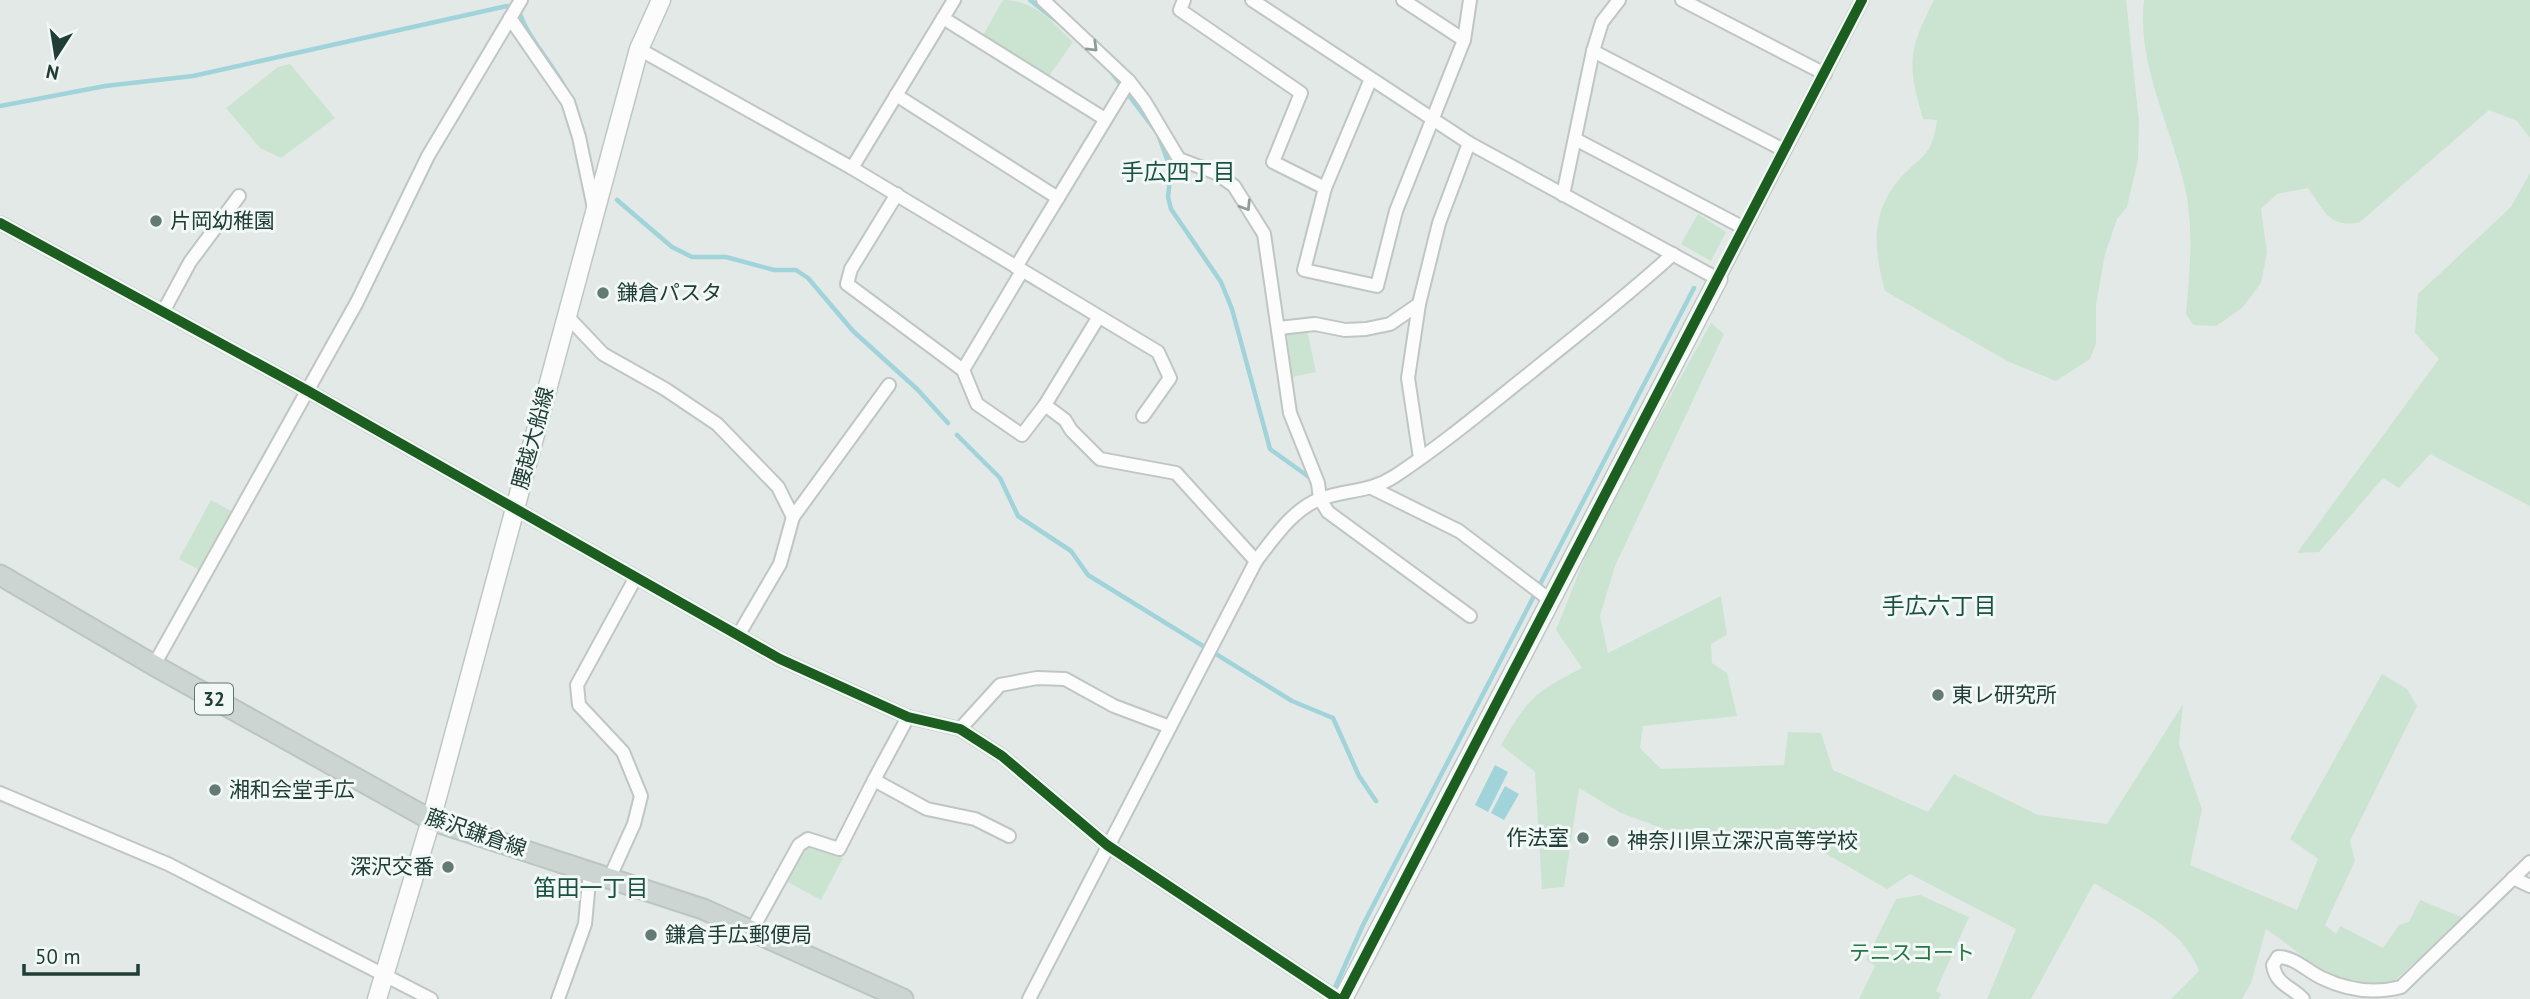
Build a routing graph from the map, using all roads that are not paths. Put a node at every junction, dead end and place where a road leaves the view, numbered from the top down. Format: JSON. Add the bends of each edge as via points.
{"nodes":[{"id":1,"x":521,"y":0,"type":"edge"},
{"id":2,"x":662,"y":0,"type":"edge"},
{"id":3,"x":954,"y":0,"type":"edge"},
{"id":4,"x":1043,"y":0,"type":"edge"},
{"id":5,"x":1184,"y":0,"type":"edge"},
{"id":6,"x":1252,"y":0,"type":"edge"},
{"id":7,"x":1403,"y":0,"type":"edge"},
{"id":8,"x":1470,"y":0,"type":"edge"},
{"id":9,"x":1619,"y":0,"type":"edge"},
{"id":10,"x":1682,"y":0,"type":"edge"},
{"id":11,"x":1861,"y":0,"type":"edge"},
{"id":12,"x":510,"y":18,"type":"junction"},
{"id":13,"x":943,"y":18,"type":"junction"},
{"id":14,"x":1464,"y":40,"type":"junction"},
{"id":15,"x":639,"y":50,"type":"junction"},
{"id":16,"x":1593,"y":51,"type":"junction"},
{"id":17,"x":1825,"y":74,"type":"junction"},
{"id":18,"x":1129,"y":81,"type":"junction"},
{"id":19,"x":1370,"y":81,"type":"junction"},
{"id":20,"x":896,"y":96,"type":"junction"},
{"id":21,"x":1105,"y":119,"type":"junction"},
{"id":22,"x":1433,"y":121,"type":"junction"},
{"id":23,"x":1575,"y":139,"type":"junction"},
{"id":24,"x":1469,"y":143,"type":"junction"},
{"id":25,"x":1784,"y":150,"type":"junction"},
{"id":26,"x":852,"y":168,"type":"junction"},
{"id":27,"x":1325,"y":188,"type":"junction"},
{"id":28,"x":897,"y":194,"type":"junction"},
{"id":29,"x":1563,"y":195,"type":"junction"},
{"id":30,"x":239,"y":196,"type":"dead end"},
{"id":31,"x":1058,"y":198,"type":"junction"},
{"id":32,"x":595,"y":212,"type":"junction"},
{"id":33,"x":0,"y":223,"type":"edge"},
{"id":34,"x":1744,"y":228,"type":"junction"},
{"id":35,"x":1673,"y":254,"type":"junction"},
{"id":36,"x":1019,"y":269,"type":"junction"},
{"id":37,"x":1718,"y":279,"type":"junction"},
{"id":38,"x":1419,"y":303,"type":"junction"},
{"id":39,"x":163,"y":312,"type":"junction"},
{"id":40,"x":566,"y":315,"type":"junction"},
{"id":41,"x":1098,"y":318,"type":"junction"},
{"id":42,"x":1279,"y":328,"type":"junction"},
{"id":43,"x":963,"y":369,"type":"junction"},
{"id":44,"x":889,"y":385,"type":"dead end"},
{"id":45,"x":308,"y":391,"type":"junction"},
{"id":46,"x":1045,"y":405,"type":"junction"},
{"id":47,"x":1143,"y":416,"type":"dead end"},
{"id":48,"x":1420,"y":458,"type":"junction"},
{"id":49,"x":1374,"y":489,"type":"junction"},
{"id":50,"x":1320,"y":499,"type":"junction"},
{"id":51,"x":515,"y":508,"type":"junction"},
{"id":52,"x":793,"y":517,"type":"junction"},
{"id":53,"x":1256,"y":561,"type":"junction"},
{"id":54,"x":0,"y":575,"type":"edge"},
{"id":55,"x":636,"y":577,"type":"junction"},
{"id":56,"x":1550,"y":600,"type":"junction"},
{"id":57,"x":1470,"y":616,"type":"dead end"},
{"id":58,"x":739,"y":634,"type":"junction"},
{"id":59,"x":153,"y":665,"type":"junction"},
{"id":60,"x":908,"y":717,"type":"junction"},
{"id":61,"x":1170,"y":727,"type":"junction"},
{"id":62,"x":960,"y":729,"type":"junction"},
{"id":63,"x":874,"y":780,"type":"junction"},
{"id":64,"x":0,"y":793,"type":"edge"},
{"id":65,"x":431,"y":820,"type":"junction"},
{"id":66,"x":1009,"y":836,"type":"dead end"},
{"id":67,"x":1107,"y":845,"type":"junction"},
{"id":68,"x":2530,"y":862,"type":"edge"},
{"id":69,"x":590,"y":871,"type":"junction"},
{"id":70,"x":610,"y":877,"type":"junction"},
{"id":71,"x":2513,"y":878,"type":"junction"},
{"id":72,"x":2530,"y":887,"type":"edge"},
{"id":73,"x":752,"y":930,"type":"junction"},
{"id":74,"x":383,"y":974,"type":"junction"},
{"id":75,"x":377,"y":999,"type":"edge"},
{"id":76,"x":431,"y":999,"type":"edge"},
{"id":77,"x":558,"y":999,"type":"edge"},
{"id":78,"x":903,"y":999,"type":"edge"},
{"id":79,"x":1029,"y":999,"type":"edge"},
{"id":80,"x":1341,"y":999,"type":"edge"},
{"id":81,"x":2303,"y":999,"type":"edge"}],
"edges":[{"from":1,"to":12,"type":"street"},
{"from":2,"to":15,"type":"main road","name":"腰越大船線"},
{"from":3,"to":13,"type":"street"},
{"from":4,"to":18,"type":"street","one_way":true},
{"from":5,"to":27,"type":"street","via":[[1180,10],[1301,93],[1272,162]]},
{"from":6,"to":19,"type":"street"},
{"from":7,"to":14,"type":"street"},
{"from":8,"to":14,"type":"street"},
{"from":9,"to":16,"type":"street","via":[[1602,22]]},
{"from":10,"to":17,"type":"street"},
{"from":11,"to":17,"type":"street"},
{"from":12,"to":32,"type":"street","via":[[568,102]]},
{"from":12,"to":45,"type":"street","via":[[428,156]]},
{"from":13,"to":20,"type":"street"},
{"from":13,"to":21,"type":"street"},
{"from":14,"to":22,"type":"street"},
{"from":15,"to":26,"type":"street"},
{"from":15,"to":32,"type":"main road","name":"腰越大船線"},
{"from":16,"to":23,"type":"street"},
{"from":16,"to":25,"type":"street"},
{"from":17,"to":25,"type":"street"},
{"from":18,"to":21,"type":"street"},
{"from":18,"to":42,"type":"street","one_way":true,"via":[[1179,159],[1216,173],[1234,186],[1264,234]]},
{"from":19,"to":22,"type":"street"},
{"from":19,"to":27,"type":"street"},
{"from":20,"to":26,"type":"street"},
{"from":20,"to":31,"type":"street"},
{"from":21,"to":31,"type":"street"},
{"from":22,"to":24,"type":"street"},
{"from":22,"to":27,"type":"street","via":[[1396,212],[1377,286],[1304,270]]},
{"from":23,"to":29,"type":"street"},
{"from":23,"to":34,"type":"street"},
{"from":24,"to":29,"type":"street"},
{"from":24,"to":38,"type":"street","via":[[1439,223]]},
{"from":25,"to":34,"type":"street"},
{"from":26,"to":28,"type":"street"},
{"from":28,"to":36,"type":"street"},
{"from":28,"to":43,"type":"street","via":[[851,269],[847,284]]},
{"from":29,"to":35,"type":"street"},
{"from":30,"to":39,"type":"street","via":[[190,262]]},
{"from":31,"to":36,"type":"street"},
{"from":32,"to":40,"type":"main road","name":"腰越大船線"},
{"from":33,"to":39,"type":"street"},
{"from":34,"to":37,"type":"street"},
{"from":35,"to":37,"type":"street"},
{"from":35,"to":48,"type":"street","via":[[1619,303]]},
{"from":36,"to":41,"type":"street"},
{"from":36,"to":43,"type":"street"},
{"from":37,"to":56,"type":"main road"},
{"from":38,"to":42,"type":"street","via":[[1390,324],[1366,329],[1315,324]]},
{"from":38,"to":48,"type":"street","via":[[1408,378]]},
{"from":39,"to":45,"type":"street"},
{"from":40,"to":51,"type":"main road","name":"腰越大船線"},
{"from":40,"to":52,"type":"street","via":[[603,354],[717,424],[774,482]]},
{"from":41,"to":46,"type":"street"},
{"from":41,"to":47,"type":"street","via":[[1158,352],[1170,378]]},
{"from":42,"to":50,"type":"street","via":[[1290,413]]},
{"from":43,"to":46,"type":"street","via":[[978,404],[1022,435]]},
{"from":44,"to":52,"type":"street"},
{"from":45,"to":51,"type":"street"},
{"from":45,"to":59,"type":"street"},
{"from":46,"to":53,"type":"street","via":[[1100,459],[1176,473]]},
{"from":48,"to":49,"type":"street"},
{"from":49,"to":50,"type":"street"},
{"from":49,"to":56,"type":"street","via":[[1459,531]]},
{"from":50,"to":53,"type":"street","via":[[1285,525]]},
{"from":50,"to":57,"type":"street","via":[[1328,512]]},
{"from":51,"to":55,"type":"street"},
{"from":51,"to":65,"type":"main road","name":"腰越大船線"},
{"from":52,"to":58,"type":"street","via":[[780,564]]},
{"from":53,"to":61,"type":"street"},
{"from":54,"to":59,"type":"main road","name":"藤沢鎌倉線","number":"32"},
{"from":55,"to":58,"type":"street"},
{"from":55,"to":70,"type":"street","via":[[579,678],[576,692],[587,717],[623,752],[641,796]]},
{"from":56,"to":80,"type":"main road"},
{"from":58,"to":60,"type":"street","via":[[779,659]]},
{"from":59,"to":65,"type":"main road","name":"藤沢鎌倉線","number":"32"},
{"from":60,"to":62,"type":"street"},
{"from":60,"to":63,"type":"street"},
{"from":61,"to":62,"type":"street","via":[[1054,677],[1000,685]]},
{"from":61,"to":67,"type":"street"},
{"from":62,"to":67,"type":"street","via":[[1002,756]]},
{"from":63,"to":66,"type":"street","via":[[927,809],[975,819]]},
{"from":63,"to":73,"type":"street","via":[[839,849],[808,839],[799,845]]},
{"from":64,"to":74,"type":"street","via":[[167,864]]},
{"from":65,"to":69,"type":"main road","name":"藤沢鎌倉線","number":"32"},
{"from":65,"to":74,"type":"main road","name":"腰越大船線"},
{"from":67,"to":79,"type":"street"},
{"from":67,"to":80,"type":"street"},
{"from":68,"to":71,"type":"street"},
{"from":69,"to":70,"type":"main road","name":"藤沢鎌倉線","number":"32"},
{"from":69,"to":77,"type":"street","via":[[585,924]]},
{"from":70,"to":73,"type":"main road","name":"藤沢鎌倉線","number":"32"},
{"from":71,"to":72,"type":"street"},
{"from":71,"to":81,"type":"street","via":[[2401,987],[2378,993],[2350,987],[2278,957],[2274,975]]},
{"from":73,"to":78,"type":"main road","name":"藤沢鎌倉線","number":"32"},
{"from":74,"to":75,"type":"main road","name":"腰越大船線"},
{"from":74,"to":76,"type":"street"}]}
